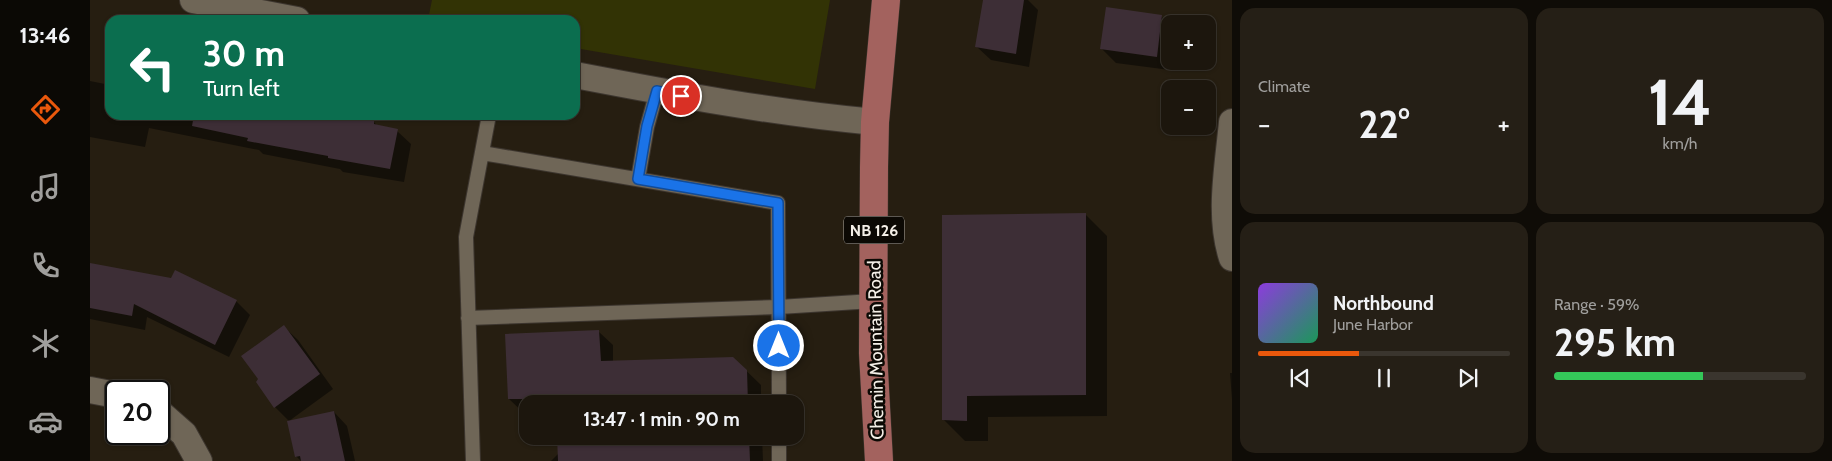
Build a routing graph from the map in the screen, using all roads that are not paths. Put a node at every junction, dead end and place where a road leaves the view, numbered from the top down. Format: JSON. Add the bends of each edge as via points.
{"nodes":[{"id":1,"x":193,"y":0,"type":"edge"},
{"id":2,"x":886,"y":0,"type":"edge"},
{"id":3,"x":233,"y":4,"type":"edge"},
{"id":4,"x":277,"y":15,"type":"edge"},
{"id":5,"x":580,"y":76,"type":"edge"},
{"id":6,"x":657,"y":91,"type":"junction"},
{"id":7,"x":488,"y":120,"type":"edge"},
{"id":8,"x":875,"y":122,"type":"junction"},
{"id":9,"x":1232,"y":122,"type":"edge"},
{"id":10,"x":482,"y":153,"type":"junction"},
{"id":11,"x":638,"y":179,"type":"junction"},
{"id":12,"x":1232,"y":258,"type":"edge"},
{"id":13,"x":873,"y":301,"type":"junction"},
{"id":14,"x":779,"y":307,"type":"junction"},
{"id":15,"x":468,"y":318,"type":"junction"},
{"id":16,"x":90,"y":390,"type":"edge"},
{"id":17,"x":105,"y":393,"type":"edge"},
{"id":18,"x":779,"y":395,"type":"edge"},
{"id":19,"x":170,"y":422,"type":"edge"},
{"id":20,"x":779,"y":445,"type":"edge"},
{"id":21,"x":198,"y":461,"type":"edge"},
{"id":22,"x":474,"y":461,"type":"edge"},
{"id":23,"x":779,"y":461,"type":"edge"},
{"id":24,"x":879,"y":461,"type":"edge"}],
"edges":[{"from":1,"to":3,"type":"street"},
{"from":2,"to":8,"type":"main road","name":"Chemin Mountain Road","number":"NB 126"},
{"from":3,"to":4,"type":"street"},
{"from":5,"to":6,"type":"street"},
{"from":6,"to":8,"type":"street"},
{"from":6,"to":11,"type":"lane"},
{"from":7,"to":10,"type":"lane"},
{"from":8,"to":13,"type":"main road","name":"Chemin Mountain Road","number":"NB 126"},
{"from":9,"to":12,"type":"street","via":[[1225,212],[1226,240]]},
{"from":10,"to":11,"type":"lane"},
{"from":10,"to":15,"type":"lane","via":[[466,237]]},
{"from":11,"to":14,"type":"lane","via":[[778,203]]},
{"from":13,"to":14,"type":"lane"},
{"from":13,"to":24,"type":"main road","name":"Chemin Mountain Road","number":"NB 126"},
{"from":14,"to":15,"type":"lane"},
{"from":14,"to":18,"type":"lane"},
{"from":15,"to":22,"type":"lane"},
{"from":16,"to":17,"type":"street"},
{"from":19,"to":21,"type":"street","via":[[184,434]]},
{"from":20,"to":23,"type":"lane"}]}
